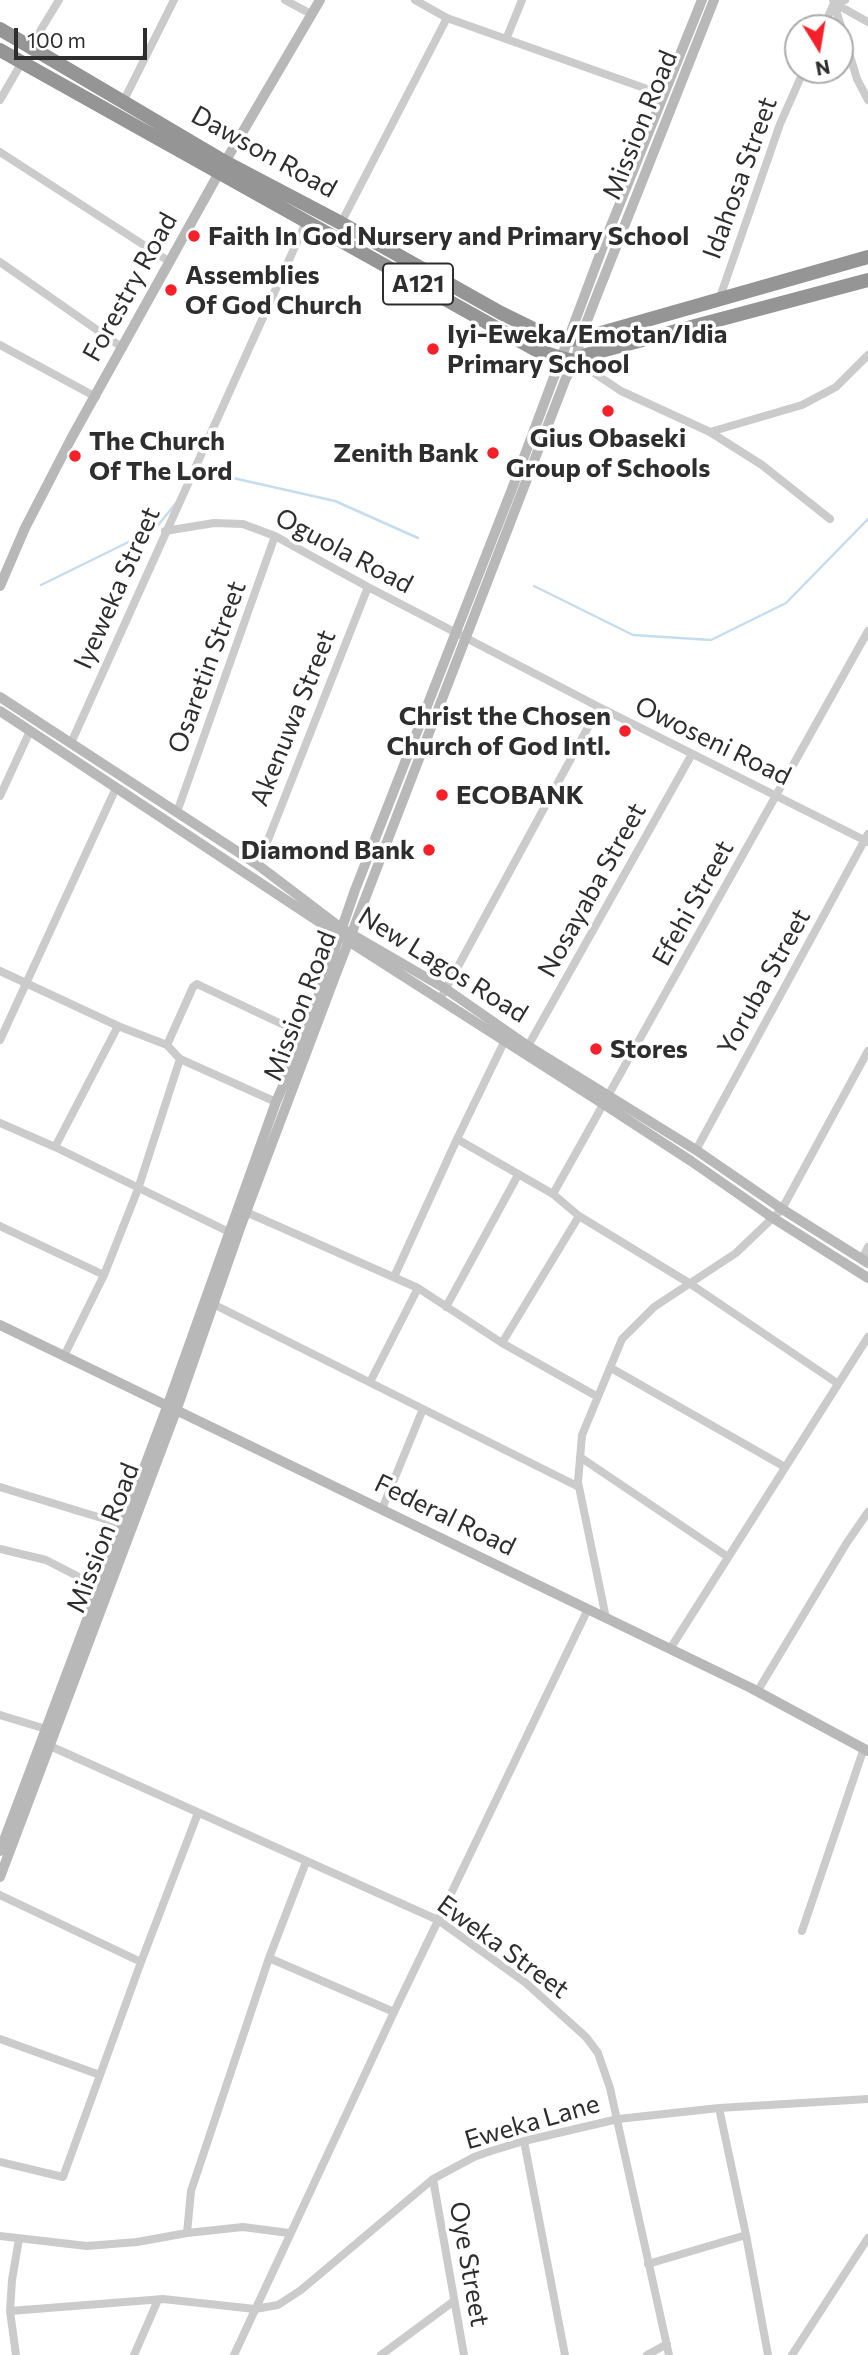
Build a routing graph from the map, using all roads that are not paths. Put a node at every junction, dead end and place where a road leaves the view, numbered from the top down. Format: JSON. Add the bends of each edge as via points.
{"nodes":[{"id":1,"x":59,"y":0,"type":"edge"},
{"id":2,"x":174,"y":0,"type":"edge"},
{"id":3,"x":285,"y":0,"type":"edge"},
{"id":4,"x":320,"y":0,"type":"edge"},
{"id":5,"x":415,"y":0,"type":"edge"},
{"id":6,"x":522,"y":0,"type":"edge"},
{"id":7,"x":702,"y":0,"type":"edge"},
{"id":8,"x":714,"y":0,"type":"edge"},
{"id":9,"x":845,"y":0,"type":"edge"},
{"id":10,"x":832,"y":1,"type":"edge"},
{"id":11,"x":311,"y":14,"type":"junction"},
{"id":12,"x":447,"y":18,"type":"junction"},
{"id":13,"x":868,"y":22,"type":"edge"},
{"id":14,"x":0,"y":29,"type":"edge"},
{"id":15,"x":507,"y":37,"type":"junction"},
{"id":16,"x":31,"y":46,"type":"junction"},
{"id":17,"x":0,"y":50,"type":"edge"},
{"id":18,"x":22,"y":62,"type":"junction"},
{"id":19,"x":798,"y":84,"type":"edge"},
{"id":20,"x":664,"y":95,"type":"junction"},
{"id":21,"x":0,"y":100,"type":"edge"},
{"id":22,"x":124,"y":100,"type":"junction"},
{"id":23,"x":868,"y":100,"type":"edge"},
{"id":24,"x":0,"y":152,"type":"edge"},
{"id":25,"x":222,"y":167,"type":"junction"},
{"id":26,"x":307,"y":220,"type":"junction"},
{"id":27,"x":341,"y":223,"type":"junction"},
{"id":28,"x":868,"y":257,"type":"edge"},
{"id":29,"x":0,"y":262,"type":"edge"},
{"id":30,"x":170,"y":262,"type":"junction"},
{"id":31,"x":868,"y":280,"type":"edge"},
{"id":32,"x":718,"y":301,"type":"junction"},
{"id":33,"x":574,"y":339,"type":"junction"},
{"id":34,"x":0,"y":345,"type":"edge"},
{"id":35,"x":124,"y":348,"type":"junction"},
{"id":36,"x":868,"y":355,"type":"edge"},
{"id":37,"x":568,"y":360,"type":"junction"},
{"id":38,"x":96,"y":397,"type":"junction"},
{"id":39,"x":710,"y":432,"type":"junction"},
{"id":40,"x":830,"y":519,"type":"dead end"},
{"id":41,"x":165,"y":531,"type":"junction"},
{"id":42,"x":275,"y":536,"type":"junction"},
{"id":43,"x":0,"y":586,"type":"edge"},
{"id":44,"x":368,"y":587,"type":"junction"},
{"id":45,"x":868,"y":631,"type":"edge"},
{"id":46,"x":461,"y":635,"type":"junction"},
{"id":47,"x":0,"y":697,"type":"edge"},
{"id":48,"x":599,"y":707,"type":"junction"},
{"id":49,"x":0,"y":711,"type":"edge"},
{"id":50,"x":30,"y":731,"type":"junction"},
{"id":51,"x":71,"y":743,"type":"junction"},
{"id":52,"x":692,"y":754,"type":"junction"},
{"id":53,"x":116,"y":788,"type":"junction"},
{"id":54,"x":0,"y":796,"type":"edge"},
{"id":55,"x":776,"y":796,"type":"junction"},
{"id":56,"x":177,"y":812,"type":"junction"},
{"id":57,"x":867,"y":839,"type":"edge"},
{"id":58,"x":258,"y":865,"type":"junction"},
{"id":59,"x":345,"y":935,"type":"junction"},
{"id":60,"x":0,"y":971,"type":"edge"},
{"id":61,"x":27,"y":984,"type":"junction"},
{"id":62,"x":446,"y":989,"type":"junction"},
{"id":63,"x":440,"y":1000,"type":"junction"},
{"id":64,"x":118,"y":1026,"type":"junction"},
{"id":65,"x":305,"y":1035,"type":"junction"},
{"id":66,"x":507,"y":1037,"type":"junction"},
{"id":67,"x":0,"y":1040,"type":"edge"},
{"id":68,"x":167,"y":1045,"type":"junction"},
{"id":69,"x":528,"y":1046,"type":"junction"},
{"id":70,"x":868,"y":1051,"type":"edge"},
{"id":71,"x":180,"y":1059,"type":"junction"},
{"id":72,"x":607,"y":1100,"type":"junction"},
{"id":73,"x":275,"y":1102,"type":"junction"},
{"id":74,"x":0,"y":1123,"type":"edge"},
{"id":75,"x":457,"y":1139,"type":"junction"},
{"id":76,"x":55,"y":1147,"type":"junction"},
{"id":77,"x":696,"y":1150,"type":"junction"},
{"id":78,"x":519,"y":1174,"type":"junction"},
{"id":79,"x":138,"y":1189,"type":"junction"},
{"id":80,"x":553,"y":1194,"type":"junction"},
{"id":81,"x":782,"y":1209,"type":"junction"},
{"id":82,"x":246,"y":1212,"type":"junction"},
{"id":83,"x":579,"y":1216,"type":"junction"},
{"id":84,"x":773,"y":1218,"type":"junction"},
{"id":85,"x":0,"y":1226,"type":"edge"},
{"id":86,"x":229,"y":1232,"type":"junction"},
{"id":87,"x":868,"y":1247,"type":"edge"},
{"id":88,"x":865,"y":1261,"type":"edge"},
{"id":89,"x":104,"y":1275,"type":"junction"},
{"id":90,"x":394,"y":1278,"type":"junction"},
{"id":91,"x":868,"y":1278,"type":"edge"},
{"id":92,"x":689,"y":1283,"type":"junction"},
{"id":93,"x":418,"y":1288,"type":"junction"},
{"id":94,"x":214,"y":1304,"type":"junction"},
{"id":95,"x":446,"y":1307,"type":"junction"},
{"id":96,"x":0,"y":1325,"type":"edge"},
{"id":97,"x":868,"y":1337,"type":"edge"},
{"id":98,"x":502,"y":1343,"type":"junction"},
{"id":99,"x":64,"y":1356,"type":"junction"},
{"id":100,"x":611,"y":1368,"type":"junction"},
{"id":101,"x":370,"y":1382,"type":"junction"},
{"id":102,"x":837,"y":1383,"type":"junction"},
{"id":103,"x":598,"y":1397,"type":"junction"},
{"id":104,"x":172,"y":1409,"type":"junction"},
{"id":105,"x":423,"y":1409,"type":"junction"},
{"id":106,"x":580,"y":1457,"type":"junction"},
{"id":107,"x":785,"y":1467,"type":"junction"},
{"id":108,"x":0,"y":1487,"type":"edge"},
{"id":109,"x":579,"y":1487,"type":"junction"},
{"id":110,"x":382,"y":1509,"type":"junction"},
{"id":111,"x":868,"y":1512,"type":"edge"},
{"id":112,"x":121,"y":1524,"type":"junction"},
{"id":113,"x":0,"y":1549,"type":"edge"},
{"id":114,"x":728,"y":1557,"type":"junction"},
{"id":115,"x":96,"y":1592,"type":"junction"},
{"id":116,"x":588,"y":1609,"type":"junction"},
{"id":117,"x":606,"y":1618,"type":"junction"},
{"id":118,"x":670,"y":1649,"type":"junction"},
{"id":119,"x":757,"y":1692,"type":"junction"},
{"id":120,"x":0,"y":1714,"type":"edge"},
{"id":121,"x":46,"y":1729,"type":"junction"},
{"id":122,"x":50,"y":1746,"type":"junction"},
{"id":123,"x":866,"y":1750,"type":"edge"},
{"id":124,"x":198,"y":1813,"type":"junction"},
{"id":125,"x":0,"y":1851,"type":"edge"},
{"id":126,"x":3,"y":1860,"type":"edge"},
{"id":127,"x":306,"y":1862,"type":"junction"},
{"id":128,"x":0,"y":1877,"type":"edge"},
{"id":129,"x":0,"y":1895,"type":"edge"},
{"id":130,"x":438,"y":1920,"type":"junction"},
{"id":131,"x":802,"y":1931,"type":"dead end"},
{"id":132,"x":269,"y":1958,"type":"junction"},
{"id":133,"x":141,"y":1962,"type":"junction"},
{"id":134,"x":394,"y":2012,"type":"junction"},
{"id":135,"x":0,"y":2039,"type":"edge"},
{"id":136,"x":100,"y":2075,"type":"junction"},
{"id":137,"x":868,"y":2099,"type":"edge"},
{"id":138,"x":719,"y":2108,"type":"junction"},
{"id":139,"x":618,"y":2119,"type":"junction"},
{"id":140,"x":524,"y":2141,"type":"junction"},
{"id":141,"x":0,"y":2162,"type":"edge"},
{"id":142,"x":433,"y":2179,"type":"junction"},
{"id":143,"x":187,"y":2233,"type":"junction"},
{"id":144,"x":289,"y":2233,"type":"junction"},
{"id":145,"x":746,"y":2235,"type":"junction"},
{"id":146,"x":0,"y":2236,"type":"edge"},
{"id":147,"x":868,"y":2238,"type":"edge"},
{"id":148,"x":19,"y":2239,"type":"junction"},
{"id":149,"x":648,"y":2264,"type":"junction"},
{"id":150,"x":158,"y":2300,"type":"junction"},
{"id":151,"x":454,"y":2301,"type":"junction"},
{"id":152,"x":255,"y":2309,"type":"junction"},
{"id":153,"x":10,"y":2311,"type":"junction"},
{"id":154,"x":667,"y":2344,"type":"junction"},
{"id":155,"x":16,"y":2355,"type":"edge"},
{"id":156,"x":134,"y":2355,"type":"edge"},
{"id":157,"x":234,"y":2355,"type":"edge"},
{"id":158,"x":381,"y":2355,"type":"edge"},
{"id":159,"x":464,"y":2355,"type":"edge"},
{"id":160,"x":565,"y":2355,"type":"edge"},
{"id":161,"x":647,"y":2355,"type":"edge"},
{"id":162,"x":669,"y":2355,"type":"edge"},
{"id":163,"x":768,"y":2355,"type":"edge"},
{"id":164,"x":792,"y":2355,"type":"edge"}],
"edges":[{"from":1,"to":16,"type":"street"},
{"from":2,"to":22,"type":"street"},
{"from":3,"to":11,"type":"street"},
{"from":4,"to":11,"type":"street","name":"Forestry Road"},
{"from":5,"to":12,"type":"street"},
{"from":6,"to":15,"type":"street"},
{"from":7,"to":20,"type":"street","name":"Mission Road"},
{"from":8,"to":33,"type":"street","name":"Mission Road"},
{"from":9,"to":10,"type":"street"},
{"from":10,"to":13,"type":"street"},
{"from":10,"to":23,"type":"street"},
{"from":11,"to":25,"type":"street","name":"Forestry Road"},
{"from":12,"to":15,"type":"street"},
{"from":12,"to":27,"type":"street"},
{"from":14,"to":16,"type":"highway","name":"Dawson Road","number":"A121"},
{"from":15,"to":20,"type":"street"},
{"from":16,"to":22,"type":"highway","name":"Dawson Road","number":"A121"},
{"from":17,"to":18,"type":"highway","name":"Dawson Road","number":"A121"},
{"from":18,"to":21,"type":"street"},
{"from":18,"to":25,"type":"highway","name":"Dawson Road","number":"A121"},
{"from":19,"to":32,"type":"street","name":"Idahosa Street"},
{"from":20,"to":33,"type":"street","name":"Mission Road","via":[[608,233]]},
{"from":22,"to":25,"type":"highway","name":"Dawson Road","number":"A121"},
{"from":24,"to":30,"type":"street"},
{"from":25,"to":26,"type":"highway","name":"Dawson Road","number":"A121"},
{"from":25,"to":27,"type":"highway","name":"Dawson Road","number":"A121"},
{"from":25,"to":30,"type":"street","name":"Forestry Road"},
{"from":26,"to":37,"type":"highway","name":"Dawson Road","number":"A121","via":[[538,351]]},
{"from":26,"to":41,"type":"street","name":"Iyeweka Street"},
{"from":27,"to":33,"type":"highway","name":"Dawson Road","number":"A121","via":[[501,313],[546,335]]},
{"from":28,"to":32,"type":"highway"},
{"from":29,"to":35,"type":"street"},
{"from":30,"to":35,"type":"street","name":"Forestry Road"},
{"from":31,"to":37,"type":"highway"},
{"from":32,"to":33,"type":"highway"},
{"from":33,"to":37,"type":"street","name":"Mission Road"},
{"from":34,"to":38,"type":"street"},
{"from":35,"to":38,"type":"street","name":"Forestry Road"},
{"from":36,"to":39,"type":"street","via":[[835,387],[802,405]]},
{"from":37,"to":39,"type":"street","via":[[621,391]]},
{"from":37,"to":46,"type":"street","name":"Mission Road"},
{"from":38,"to":43,"type":"street","name":"Forestry Road","via":[[25,528]]},
{"from":39,"to":40,"type":"street","via":[[762,465]]},
{"from":41,"to":42,"type":"street","name":"Oguola Road","via":[[214,523],[243,524]]},
{"from":41,"to":51,"type":"street","name":"Iyeweka Street"},
{"from":42,"to":44,"type":"street","name":"Oguola Road"},
{"from":42,"to":56,"type":"street","name":"Osaretin Street"},
{"from":44,"to":46,"type":"street","name":"Oguola Road"},
{"from":44,"to":58,"type":"street","name":"Akenuwa Street"},
{"from":45,"to":55,"type":"street","name":"Efehi Street"},
{"from":46,"to":48,"type":"street","name":"Owoseni Road"},
{"from":46,"to":59,"type":"street","name":"Mission Road"},
{"from":47,"to":51,"type":"street","name":"New Lagos Road"},
{"from":48,"to":52,"type":"street","name":"Owoseni Road"},
{"from":48,"to":62,"type":"street"},
{"from":49,"to":50,"type":"street","name":"New Lagos Road"},
{"from":50,"to":53,"type":"street","name":"New Lagos Road"},
{"from":50,"to":54,"type":"street"},
{"from":51,"to":56,"type":"street","name":"New Lagos Road"},
{"from":52,"to":55,"type":"street","name":"Owoseni Road"},
{"from":52,"to":69,"type":"street","name":"Nosayaba Street"},
{"from":53,"to":59,"type":"street","name":"New Lagos Road"},
{"from":53,"to":61,"type":"street"},
{"from":55,"to":57,"type":"street","name":"Owoseni Road"},
{"from":55,"to":72,"type":"street","name":"Efehi Street"},
{"from":56,"to":58,"type":"street","name":"New Lagos Road"},
{"from":57,"to":77,"type":"street","name":"Yoruba Street"},
{"from":58,"to":59,"type":"street","name":"New Lagos Road"},
{"from":59,"to":62,"type":"street","name":"New Lagos Road"},
{"from":59,"to":63,"type":"street","name":"New Lagos Road"},
{"from":59,"to":65,"type":"street","name":"Mission Road"},
{"from":59,"to":82,"type":"street","name":"Mission Road"},
{"from":60,"to":61,"type":"street"},
{"from":61,"to":64,"type":"street"},
{"from":61,"to":67,"type":"street"},
{"from":62,"to":63,"type":"street"},
{"from":62,"to":66,"type":"street","name":"New Lagos Road"},
{"from":63,"to":66,"type":"street","name":"New Lagos Road"},
{"from":64,"to":68,"type":"street"},
{"from":64,"to":76,"type":"street"},
{"from":65,"to":68,"type":"street","via":[[197,984]]},
{"from":65,"to":73,"type":"street","name":"Mission Road"},
{"from":66,"to":69,"type":"street","name":"New Lagos Road"},
{"from":66,"to":72,"type":"street","name":"New Lagos Road"},
{"from":66,"to":75,"type":"street"},
{"from":68,"to":71,"type":"street"},
{"from":69,"to":72,"type":"street","name":"New Lagos Road"},
{"from":70,"to":81,"type":"street"},
{"from":71,"to":73,"type":"street"},
{"from":71,"to":79,"type":"street"},
{"from":72,"to":77,"type":"street","name":"New Lagos Road"},
{"from":72,"to":80,"type":"street","name":"Efehi Street"},
{"from":72,"to":84,"type":"street","name":"New Lagos Road"},
{"from":73,"to":86,"type":"street","name":"Mission Road"},
{"from":74,"to":76,"type":"street"},
{"from":75,"to":78,"type":"street"},
{"from":75,"to":90,"type":"street"},
{"from":76,"to":79,"type":"street"},
{"from":77,"to":81,"type":"street","name":"New Lagos Road"},
{"from":78,"to":80,"type":"street"},
{"from":78,"to":95,"type":"street"},
{"from":79,"to":86,"type":"street"},
{"from":79,"to":89,"type":"street"},
{"from":80,"to":83,"type":"street"},
{"from":81,"to":84,"type":"street"},
{"from":81,"to":88,"type":"street","name":"New Lagos Road"},
{"from":82,"to":90,"type":"street"},
{"from":82,"to":94,"type":"street","name":"Mission Road"},
{"from":83,"to":92,"type":"street"},
{"from":83,"to":98,"type":"street"},
{"from":84,"to":91,"type":"street","name":"New Lagos Road"},
{"from":84,"to":92,"type":"street","via":[[736,1253]]},
{"from":85,"to":89,"type":"street"},
{"from":86,"to":104,"type":"street","name":"Mission Road"},
{"from":87,"to":88,"type":"street"},
{"from":89,"to":99,"type":"street"},
{"from":90,"to":93,"type":"street"},
{"from":92,"to":100,"type":"street","via":[[654,1307],[622,1339]]},
{"from":92,"to":102,"type":"street"},
{"from":93,"to":95,"type":"street"},
{"from":93,"to":101,"type":"street"},
{"from":94,"to":101,"type":"street"},
{"from":94,"to":104,"type":"street","name":"Mission Road"},
{"from":95,"to":98,"type":"street"},
{"from":96,"to":99,"type":"street","name":"Federal Road"},
{"from":97,"to":102,"type":"street"},
{"from":98,"to":103,"type":"street"},
{"from":99,"to":104,"type":"street","name":"Federal Road"},
{"from":100,"to":103,"type":"street"},
{"from":100,"to":107,"type":"street"},
{"from":101,"to":105,"type":"street"},
{"from":102,"to":107,"type":"street"},
{"from":103,"to":106,"type":"street","via":[[582,1435]]},
{"from":104,"to":110,"type":"street","name":"Federal Road"},
{"from":104,"to":112,"type":"street","name":"Mission Road"},
{"from":104,"to":122,"type":"street","name":"Mission Road"},
{"from":105,"to":109,"type":"street"},
{"from":105,"to":110,"type":"street"},
{"from":106,"to":109,"type":"street"},
{"from":106,"to":114,"type":"street"},
{"from":107,"to":114,"type":"street"},
{"from":108,"to":112,"type":"street"},
{"from":109,"to":117,"type":"street"},
{"from":110,"to":116,"type":"street","name":"Federal Road"},
{"from":111,"to":119,"type":"street"},
{"from":112,"to":115,"type":"street","name":"Mission Road"},
{"from":113,"to":115,"type":"street","via":[[46,1560]]},
{"from":114,"to":118,"type":"street"},
{"from":115,"to":121,"type":"street","name":"Mission Road"},
{"from":116,"to":117,"type":"street","name":"Federal Road"},
{"from":116,"to":130,"type":"street"},
{"from":117,"to":118,"type":"street","name":"Federal Road"},
{"from":118,"to":119,"type":"street","name":"Federal Road"},
{"from":119,"to":123,"type":"street","name":"Federal Road"},
{"from":120,"to":121,"type":"street"},
{"from":121,"to":125,"type":"street","name":"Mission Road"},
{"from":122,"to":124,"type":"street","name":"Eweka Street"},
{"from":122,"to":126,"type":"street","name":"Mission Road"},
{"from":123,"to":131,"type":"street"},
{"from":124,"to":127,"type":"street","name":"Eweka Street"},
{"from":124,"to":133,"type":"street"},
{"from":126,"to":128,"type":"street","name":"Mission Road"},
{"from":127,"to":130,"type":"street","name":"Eweka Street"},
{"from":127,"to":132,"type":"street"},
{"from":129,"to":133,"type":"street"},
{"from":130,"to":134,"type":"street"},
{"from":130,"to":139,"type":"street","name":"Eweka Street","via":[[526,1983],[586,2037],[605,2068]]},
{"from":132,"to":134,"type":"street"},
{"from":132,"to":143,"type":"street","via":[[191,2192]]},
{"from":133,"to":136,"type":"street"},
{"from":134,"to":144,"type":"street"},
{"from":135,"to":136,"type":"street"},
{"from":136,"to":141,"type":"street","via":[[63,2177]]},
{"from":137,"to":138,"type":"street","name":"Eweka Lane"},
{"from":138,"to":139,"type":"street","name":"Eweka Lane"},
{"from":138,"to":145,"type":"street"},
{"from":139,"to":140,"type":"street","name":"Eweka Lane"},
{"from":139,"to":149,"type":"street","name":"Eweka Street"},
{"from":140,"to":142,"type":"street","name":"Eweka Lane","via":[[474,2157]]},
{"from":140,"to":160,"type":"street"},
{"from":142,"to":151,"type":"street","name":"Oye Street"},
{"from":142,"to":152,"type":"street","name":"Eweka Lane","via":[[301,2290],[278,2305]]},
{"from":143,"to":144,"type":"street","via":[[243,2227]]},
{"from":143,"to":148,"type":"street","via":[[87,2246]]},
{"from":144,"to":152,"type":"street"},
{"from":145,"to":149,"type":"street"},
{"from":145,"to":163,"type":"street"},
{"from":146,"to":148,"type":"street"},
{"from":147,"to":164,"type":"street"},
{"from":148,"to":153,"type":"street"},
{"from":149,"to":154,"type":"street","name":"Eweka Street"},
{"from":150,"to":152,"type":"street"},
{"from":150,"to":153,"type":"street"},
{"from":150,"to":156,"type":"street"},
{"from":151,"to":158,"type":"street"},
{"from":151,"to":159,"type":"street","name":"Oye Street"},
{"from":152,"to":157,"type":"street"},
{"from":153,"to":155,"type":"street"},
{"from":154,"to":161,"type":"street"},
{"from":154,"to":162,"type":"street","name":"Eweka Street"}]}
